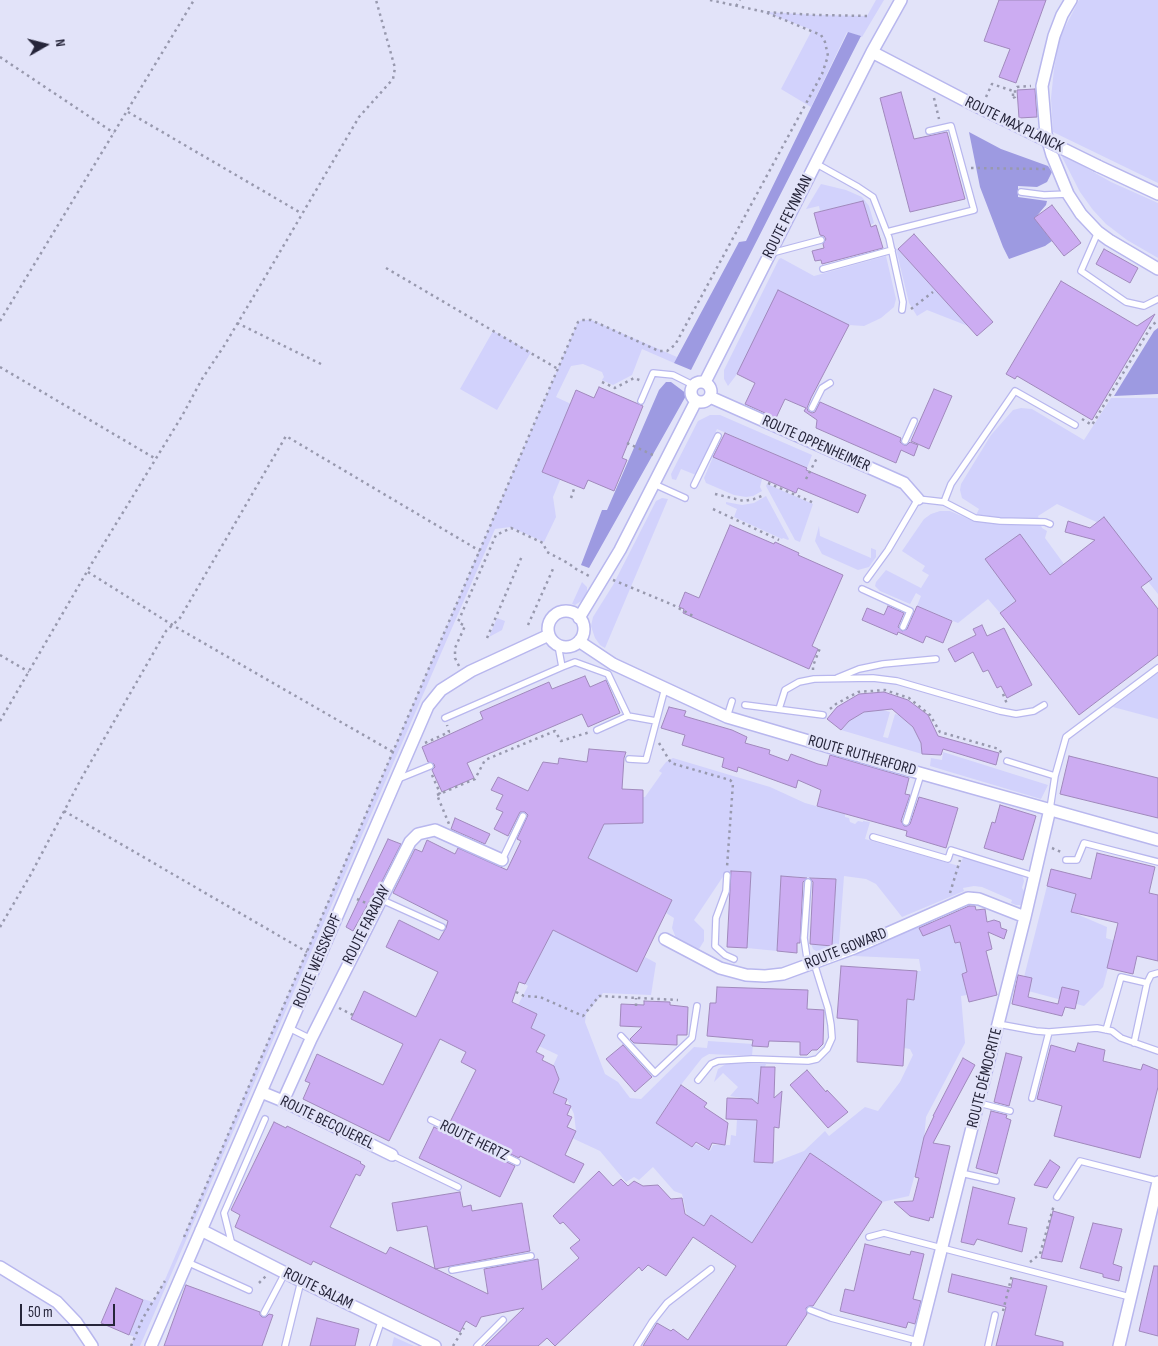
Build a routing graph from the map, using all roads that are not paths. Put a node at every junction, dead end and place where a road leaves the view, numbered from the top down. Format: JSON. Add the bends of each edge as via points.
{"nodes":[{"id":1,"x":901,"y":0,"type":"edge"},
{"id":2,"x":1071,"y":0,"type":"edge"},
{"id":3,"x":872,"y":52,"type":"junction"},
{"id":4,"x":929,"y":131,"type":"dead end"},
{"id":5,"x":815,"y":163,"type":"junction"},
{"id":6,"x":1021,"y":192,"type":"dead end"},
{"id":7,"x":1068,"y":194,"type":"junction"},
{"id":8,"x":1158,"y":194,"type":"edge"},
{"id":9,"x":887,"y":232,"type":"junction"},
{"id":10,"x":1098,"y":232,"type":"junction"},
{"id":11,"x":821,"y":240,"type":"dead end"},
{"id":12,"x":892,"y":250,"type":"junction"},
{"id":13,"x":770,"y":253,"type":"junction"},
{"id":14,"x":822,"y":269,"type":"dead end"},
{"id":15,"x":1158,"y":269,"type":"edge"},
{"id":16,"x":1158,"y":299,"type":"edge"},
{"id":17,"x":902,"y":310,"type":"road end"},
{"id":18,"x":705,"y":382,"type":"junction"},
{"id":19,"x":830,"y":383,"type":"dead end"},
{"id":20,"x":693,"y":385,"type":"junction"},
{"id":21,"x":710,"y":397,"type":"junction"},
{"id":22,"x":641,"y":401,"type":"dead end"},
{"id":23,"x":696,"y":401,"type":"junction"},
{"id":24,"x":812,"y":408,"type":"dead end"},
{"id":25,"x":914,"y":421,"type":"dead end"},
{"id":26,"x":1075,"y":425,"type":"dead end"},
{"id":27,"x":718,"y":436,"type":"dead end"},
{"id":28,"x":905,"y":441,"type":"dead end"},
{"id":29,"x":654,"y":484,"type":"junction"},
{"id":30,"x":694,"y":485,"type":"dead end"},
{"id":31,"x":684,"y":498,"type":"dead end"},
{"id":32,"x":918,"y":498,"type":"junction"},
{"id":33,"x":944,"y":502,"type":"junction"},
{"id":34,"x":1050,"y":524,"type":"dead end"},
{"id":35,"x":867,"y":578,"type":"dead end"},
{"id":36,"x":862,"y":589,"type":"dead end"},
{"id":37,"x":579,"y":618,"type":"junction"},
{"id":38,"x":903,"y":627,"type":"dead end"},
{"id":39,"x":549,"y":635,"type":"junction"},
{"id":40,"x":580,"y":640,"type":"junction"},
{"id":41,"x":558,"y":645,"type":"junction"},
{"id":42,"x":936,"y":659,"type":"dead end"},
{"id":43,"x":562,"y":667,"type":"junction"},
{"id":44,"x":1158,"y":668,"type":"edge"},
{"id":45,"x":833,"y":679,"type":"junction"},
{"id":46,"x":665,"y":688,"type":"junction"},
{"id":47,"x":732,"y":701,"type":"dead end"},
{"id":48,"x":745,"y":705,"type":"dead end"},
{"id":49,"x":1044,"y":705,"type":"dead end"},
{"id":50,"x":779,"y":709,"type":"junction"},
{"id":51,"x":823,"y":715,"type":"road end"},
{"id":52,"x":628,"y":716,"type":"junction"},
{"id":53,"x":727,"y":717,"type":"junction"},
{"id":54,"x":445,"y":718,"type":"dead end"},
{"id":55,"x":656,"y":721,"type":"junction"},
{"id":56,"x":597,"y":730,"type":"road end"},
{"id":57,"x":629,"y":759,"type":"dead end"},
{"id":58,"x":1007,"y":761,"type":"road end"},
{"id":59,"x":429,"y":766,"type":"road end"},
{"id":60,"x":922,"y":774,"type":"junction"},
{"id":61,"x":1055,"y":776,"type":"junction"},
{"id":62,"x":396,"y":780,"type":"junction"},
{"id":63,"x":1050,"y":810,"type":"junction"},
{"id":64,"x":523,"y":816,"type":"dead end"},
{"id":65,"x":906,"y":822,"type":"dead end"},
{"id":66,"x":873,"y":837,"type":"dead end"},
{"id":67,"x":1158,"y":840,"type":"edge"},
{"id":68,"x":502,"y":860,"type":"joint"},
{"id":69,"x":1066,"y":860,"type":"dead end"},
{"id":70,"x":1158,"y":862,"type":"edge"},
{"id":71,"x":727,"y":875,"type":"dead end"},
{"id":72,"x":1034,"y":876,"type":"junction"},
{"id":73,"x":808,"y":882,"type":"dead end"},
{"id":74,"x":378,"y":903,"type":"junction"},
{"id":75,"x":1025,"y":917,"type":"junction"},
{"id":76,"x":442,"y":927,"type":"dead end"},
{"id":77,"x":665,"y":939,"type":"dead end"},
{"id":78,"x":734,"y":959,"type":"dead end"},
{"id":79,"x":811,"y":964,"type":"junction"},
{"id":80,"x":1158,"y":973,"type":"edge"},
{"id":81,"x":1147,"y":983,"type":"junction"},
{"id":82,"x":697,"y":1006,"type":"dead end"},
{"id":83,"x":998,"y":1024,"type":"junction"},
{"id":84,"x":289,"y":1028,"type":"junction"},
{"id":85,"x":1106,"y":1030,"type":"junction"},
{"id":86,"x":1050,"y":1032,"type":"junction"},
{"id":87,"x":621,"y":1036,"type":"dead end"},
{"id":88,"x":311,"y":1039,"type":"junction"},
{"id":89,"x":1134,"y":1043,"type":"junction"},
{"id":90,"x":1158,"y":1051,"type":"edge"},
{"id":91,"x":698,"y":1080,"type":"dead end"},
{"id":92,"x":261,"y":1092,"type":"junction"},
{"id":93,"x":1032,"y":1098,"type":"dead end"},
{"id":94,"x":283,"y":1101,"type":"junction"},
{"id":95,"x":978,"y":1103,"type":"junction"},
{"id":96,"x":1010,"y":1111,"type":"dead end"},
{"id":97,"x":265,"y":1119,"type":"dead end"},
{"id":98,"x":431,"y":1120,"type":"dead end"},
{"id":99,"x":392,"y":1155,"type":"joint"},
{"id":100,"x":517,"y":1162,"type":"dead end"},
{"id":101,"x":961,"y":1173,"type":"junction"},
{"id":102,"x":996,"y":1181,"type":"dead end"},
{"id":103,"x":1158,"y":1181,"type":"edge"},
{"id":104,"x":458,"y":1187,"type":"dead end"},
{"id":105,"x":1057,"y":1197,"type":"dead end"},
{"id":106,"x":1154,"y":1216,"type":"edge"},
{"id":107,"x":201,"y":1230,"type":"junction"},
{"id":108,"x":869,"y":1237,"type":"dead end"},
{"id":109,"x":233,"y":1247,"type":"junction"},
{"id":110,"x":942,"y":1248,"type":"junction"},
{"id":111,"x":530,"y":1256,"type":"dead end"},
{"id":112,"x":187,"y":1262,"type":"junction"},
{"id":113,"x":0,"y":1267,"type":"edge"},
{"id":114,"x":711,"y":1269,"type":"dead end"},
{"id":115,"x":452,"y":1270,"type":"dead end"},
{"id":116,"x":285,"y":1273,"type":"junction"},
{"id":117,"x":301,"y":1281,"type":"junction"},
{"id":118,"x":249,"y":1290,"type":"dead end"},
{"id":119,"x":1130,"y":1297,"type":"junction"},
{"id":120,"x":810,"y":1310,"type":"dead end"},
{"id":121,"x":264,"y":1313,"type":"dead end"},
{"id":122,"x":998,"y":1317,"type":"road end"},
{"id":123,"x":382,"y":1319,"type":"junction"},
{"id":124,"x":503,"y":1320,"type":"dead end"},
{"id":125,"x":918,"y":1343,"type":"edge"},
{"id":126,"x":92,"y":1346,"type":"edge"},
{"id":127,"x":151,"y":1346,"type":"edge"},
{"id":128,"x":285,"y":1346,"type":"edge"},
{"id":129,"x":373,"y":1346,"type":"edge"},
{"id":130,"x":435,"y":1346,"type":"edge"},
{"id":131,"x":477,"y":1346,"type":"edge"},
{"id":132,"x":637,"y":1346,"type":"edge"},
{"id":133,"x":988,"y":1346,"type":"edge"},
{"id":134,"x":1118,"y":1346,"type":"edge"}],
"edges":[{"from":1,"to":3,"type":"street","name":"ROUTE FEYNMAN"},
{"from":2,"to":7,"type":"street","via":[[1054,36],[1042,86],[1046,134]]},
{"from":3,"to":5,"type":"street","name":"ROUTE FEYNMAN"},
{"from":3,"to":8,"type":"street","name":"ROUTE MAX PLANCK","bridge":true,"via":[[975,106]]},
{"from":4,"to":9,"type":"lane","via":[[951,126],[974,210]]},
{"from":5,"to":9,"type":"lane","via":[[873,197]]},
{"from":5,"to":13,"type":"street","name":"ROUTE FEYNMAN"},
{"from":6,"to":7,"type":"lane"},
{"from":7,"to":10,"type":"street"},
{"from":9,"to":12,"type":"lane"},
{"from":10,"to":15,"type":"street"},
{"from":10,"to":16,"type":"lane","via":[[1081,271],[1126,302],[1144,306]]},
{"from":11,"to":13,"type":"lane"},
{"from":12,"to":14,"type":"lane"},
{"from":12,"to":17,"type":"lane"},
{"from":13,"to":18,"type":"street","name":"ROUTE FEYNMAN"},
{"from":18,"to":20,"type":"street"},
{"from":18,"to":21,"type":"street","via":[[712,391]]},
{"from":19,"to":24,"type":"lane","via":[[822,388]]},
{"from":20,"to":22,"type":"lane","via":[[673,375],[652,373]]},
{"from":20,"to":23,"type":"street","via":[[691,394]]},
{"from":21,"to":23,"type":"street"},
{"from":21,"to":32,"type":"street","name":"ROUTE OPPENHEIMER","via":[[904,483]]},
{"from":23,"to":29,"type":"street"},
{"from":25,"to":28,"type":"lane"},
{"from":26,"to":33,"type":"lane","via":[[1015,391],[951,484]]},
{"from":27,"to":30,"type":"lane"},
{"from":29,"to":31,"type":"lane"},
{"from":29,"to":37,"type":"street","via":[[620,550]]},
{"from":32,"to":33,"type":"lane"},
{"from":32,"to":35,"type":"lane","via":[[888,550]]},
{"from":33,"to":34,"type":"lane","via":[[975,518]]},
{"from":36,"to":38,"type":"lane","via":[[910,611]]},
{"from":37,"to":39,"type":"street","via":[[570,612],[556,614],[548,626]]},
{"from":37,"to":40,"type":"street","via":[[583,628]]},
{"from":39,"to":41,"type":"street"},
{"from":39,"to":62,"type":"street","name":"ROUTE WEISSKOPF","via":[[471,671],[441,690],[428,706]]},
{"from":40,"to":41,"type":"street","via":[[570,646]]},
{"from":40,"to":46,"type":"street","name":"ROUTE RUTHERFORD","via":[[614,664]]},
{"from":41,"to":43,"type":"lane"},
{"from":42,"to":45,"type":"lane","via":[[883,664]]},
{"from":43,"to":52,"type":"lane","via":[[575,662],[608,674]]},
{"from":43,"to":54,"type":"lane"},
{"from":44,"to":61,"type":"lane","via":[[1066,737]]},
{"from":45,"to":49,"type":"lane","via":[[897,681],[1016,714],[1034,711]]},
{"from":45,"to":50,"type":"lane","via":[[799,682],[785,690]]},
{"from":46,"to":53,"type":"street","name":"ROUTE RUTHERFORD"},
{"from":46,"to":55,"type":"lane"},
{"from":47,"to":53,"type":"lane"},
{"from":48,"to":50,"type":"lane"},
{"from":50,"to":51,"type":"lane"},
{"from":52,"to":55,"type":"lane"},
{"from":52,"to":56,"type":"lane"},
{"from":53,"to":60,"type":"street","name":"ROUTE RUTHERFORD"},
{"from":55,"to":57,"type":"lane","via":[[646,760]]},
{"from":58,"to":61,"type":"lane"},
{"from":59,"to":62,"type":"lane"},
{"from":60,"to":63,"type":"street","name":"ROUTE RUTHERFORD"},
{"from":60,"to":65,"type":"lane"},
{"from":61,"to":63,"type":"lane"},
{"from":62,"to":84,"type":"street","name":"ROUTE WEISSKOPF"},
{"from":63,"to":67,"type":"street","name":"ROUTE RUTHERFORD"},
{"from":63,"to":72,"type":"street","name":"ROUTE DÉMOCRITE"},
{"from":64,"to":68,"type":"lane"},
{"from":66,"to":72,"type":"lane","via":[[948,859],[950,850]]},
{"from":68,"to":74,"type":"street","name":"ROUTE FARADAY","via":[[444,833],[426,831],[410,842]]},
{"from":69,"to":70,"type":"lane","via":[[1077,860],[1084,843]]},
{"from":71,"to":78,"type":"lane","via":[[726,891],[716,918],[715,946]]},
{"from":72,"to":75,"type":"street","name":"ROUTE DÉMOCRITE"},
{"from":73,"to":79,"type":"lane","via":[[804,938]]},
{"from":74,"to":76,"type":"lane"},
{"from":74,"to":88,"type":"street","name":"ROUTE FARADAY"},
{"from":75,"to":79,"type":"street","name":"ROUTE GOWARD","via":[[979,899],[968,898]]},
{"from":75,"to":83,"type":"street","name":"ROUTE DÉMOCRITE"},
{"from":77,"to":79,"type":"street","name":"ROUTE GOWARD","via":[[720,968],[746,975],[783,974]]},
{"from":79,"to":91,"type":"lane","via":[[828,1008],[832,1038],[827,1049],[817,1059],[808,1061],[718,1061],[711,1064]]},
{"from":80,"to":81,"type":"lane","via":[[1150,975]]},
{"from":81,"to":85,"type":"lane","via":[[1121,977]]},
{"from":81,"to":89,"type":"lane"},
{"from":82,"to":87,"type":"lane","via":[[692,1038],[655,1074]]},
{"from":83,"to":86,"type":"lane"},
{"from":83,"to":95,"type":"street","name":"ROUTE DÉMOCRITE"},
{"from":84,"to":88,"type":"lane"},
{"from":84,"to":92,"type":"street","name":"ROUTE WEISSKOPF"},
{"from":85,"to":86,"type":"lane","via":[[1082,1028]]},
{"from":85,"to":89,"type":"lane"},
{"from":86,"to":93,"type":"lane"},
{"from":88,"to":94,"type":"street","name":"ROUTE FARADAY"},
{"from":89,"to":90,"type":"lane"},
{"from":92,"to":94,"type":"street","name":"ROUTE BECQUEREL"},
{"from":92,"to":107,"type":"street","name":"ROUTE WEISSKOPF"},
{"from":94,"to":99,"type":"street","name":"ROUTE BECQUEREL"},
{"from":95,"to":96,"type":"lane"},
{"from":95,"to":101,"type":"street","name":"ROUTE DÉMOCRITE"},
{"from":97,"to":109,"type":"lane","via":[[224,1213]]},
{"from":98,"to":100,"type":"lane","name":"ROUTE HERTZ"},
{"from":99,"to":104,"type":"lane"},
{"from":101,"to":102,"type":"lane"},
{"from":101,"to":110,"type":"street","name":"ROUTE DÉMOCRITE"},
{"from":103,"to":105,"type":"lane","via":[[1080,1161]]},
{"from":103,"to":106,"type":"street"},
{"from":106,"to":119,"type":"street"},
{"from":107,"to":109,"type":"street","name":"ROUTE SALAM"},
{"from":107,"to":112,"type":"street","name":"ROUTE WEISSKOPF"},
{"from":108,"to":110,"type":"lane","via":[[884,1233]]},
{"from":109,"to":116,"type":"street","name":"ROUTE SALAM"},
{"from":110,"to":119,"type":"lane"},
{"from":110,"to":125,"type":"street","name":"ROUTE DÉMOCRITE"},
{"from":111,"to":115,"type":"lane"},
{"from":112,"to":118,"type":"lane"},
{"from":112,"to":127,"type":"street","name":"ROUTE WEISSKOPF"},
{"from":113,"to":126,"type":"street","via":[[57,1302]]},
{"from":114,"to":132,"type":"lane","via":[[668,1303]]},
{"from":116,"to":117,"type":"street","name":"ROUTE SALAM"},
{"from":116,"to":121,"type":"lane"},
{"from":117,"to":123,"type":"street","name":"ROUTE SALAM"},
{"from":117,"to":128,"type":"lane"},
{"from":119,"to":134,"type":"street"},
{"from":120,"to":125,"type":"lane"},
{"from":122,"to":133,"type":"lane"},
{"from":123,"to":129,"type":"lane"},
{"from":123,"to":130,"type":"street","name":"ROUTE SALAM"},
{"from":124,"to":131,"type":"lane"}]}
